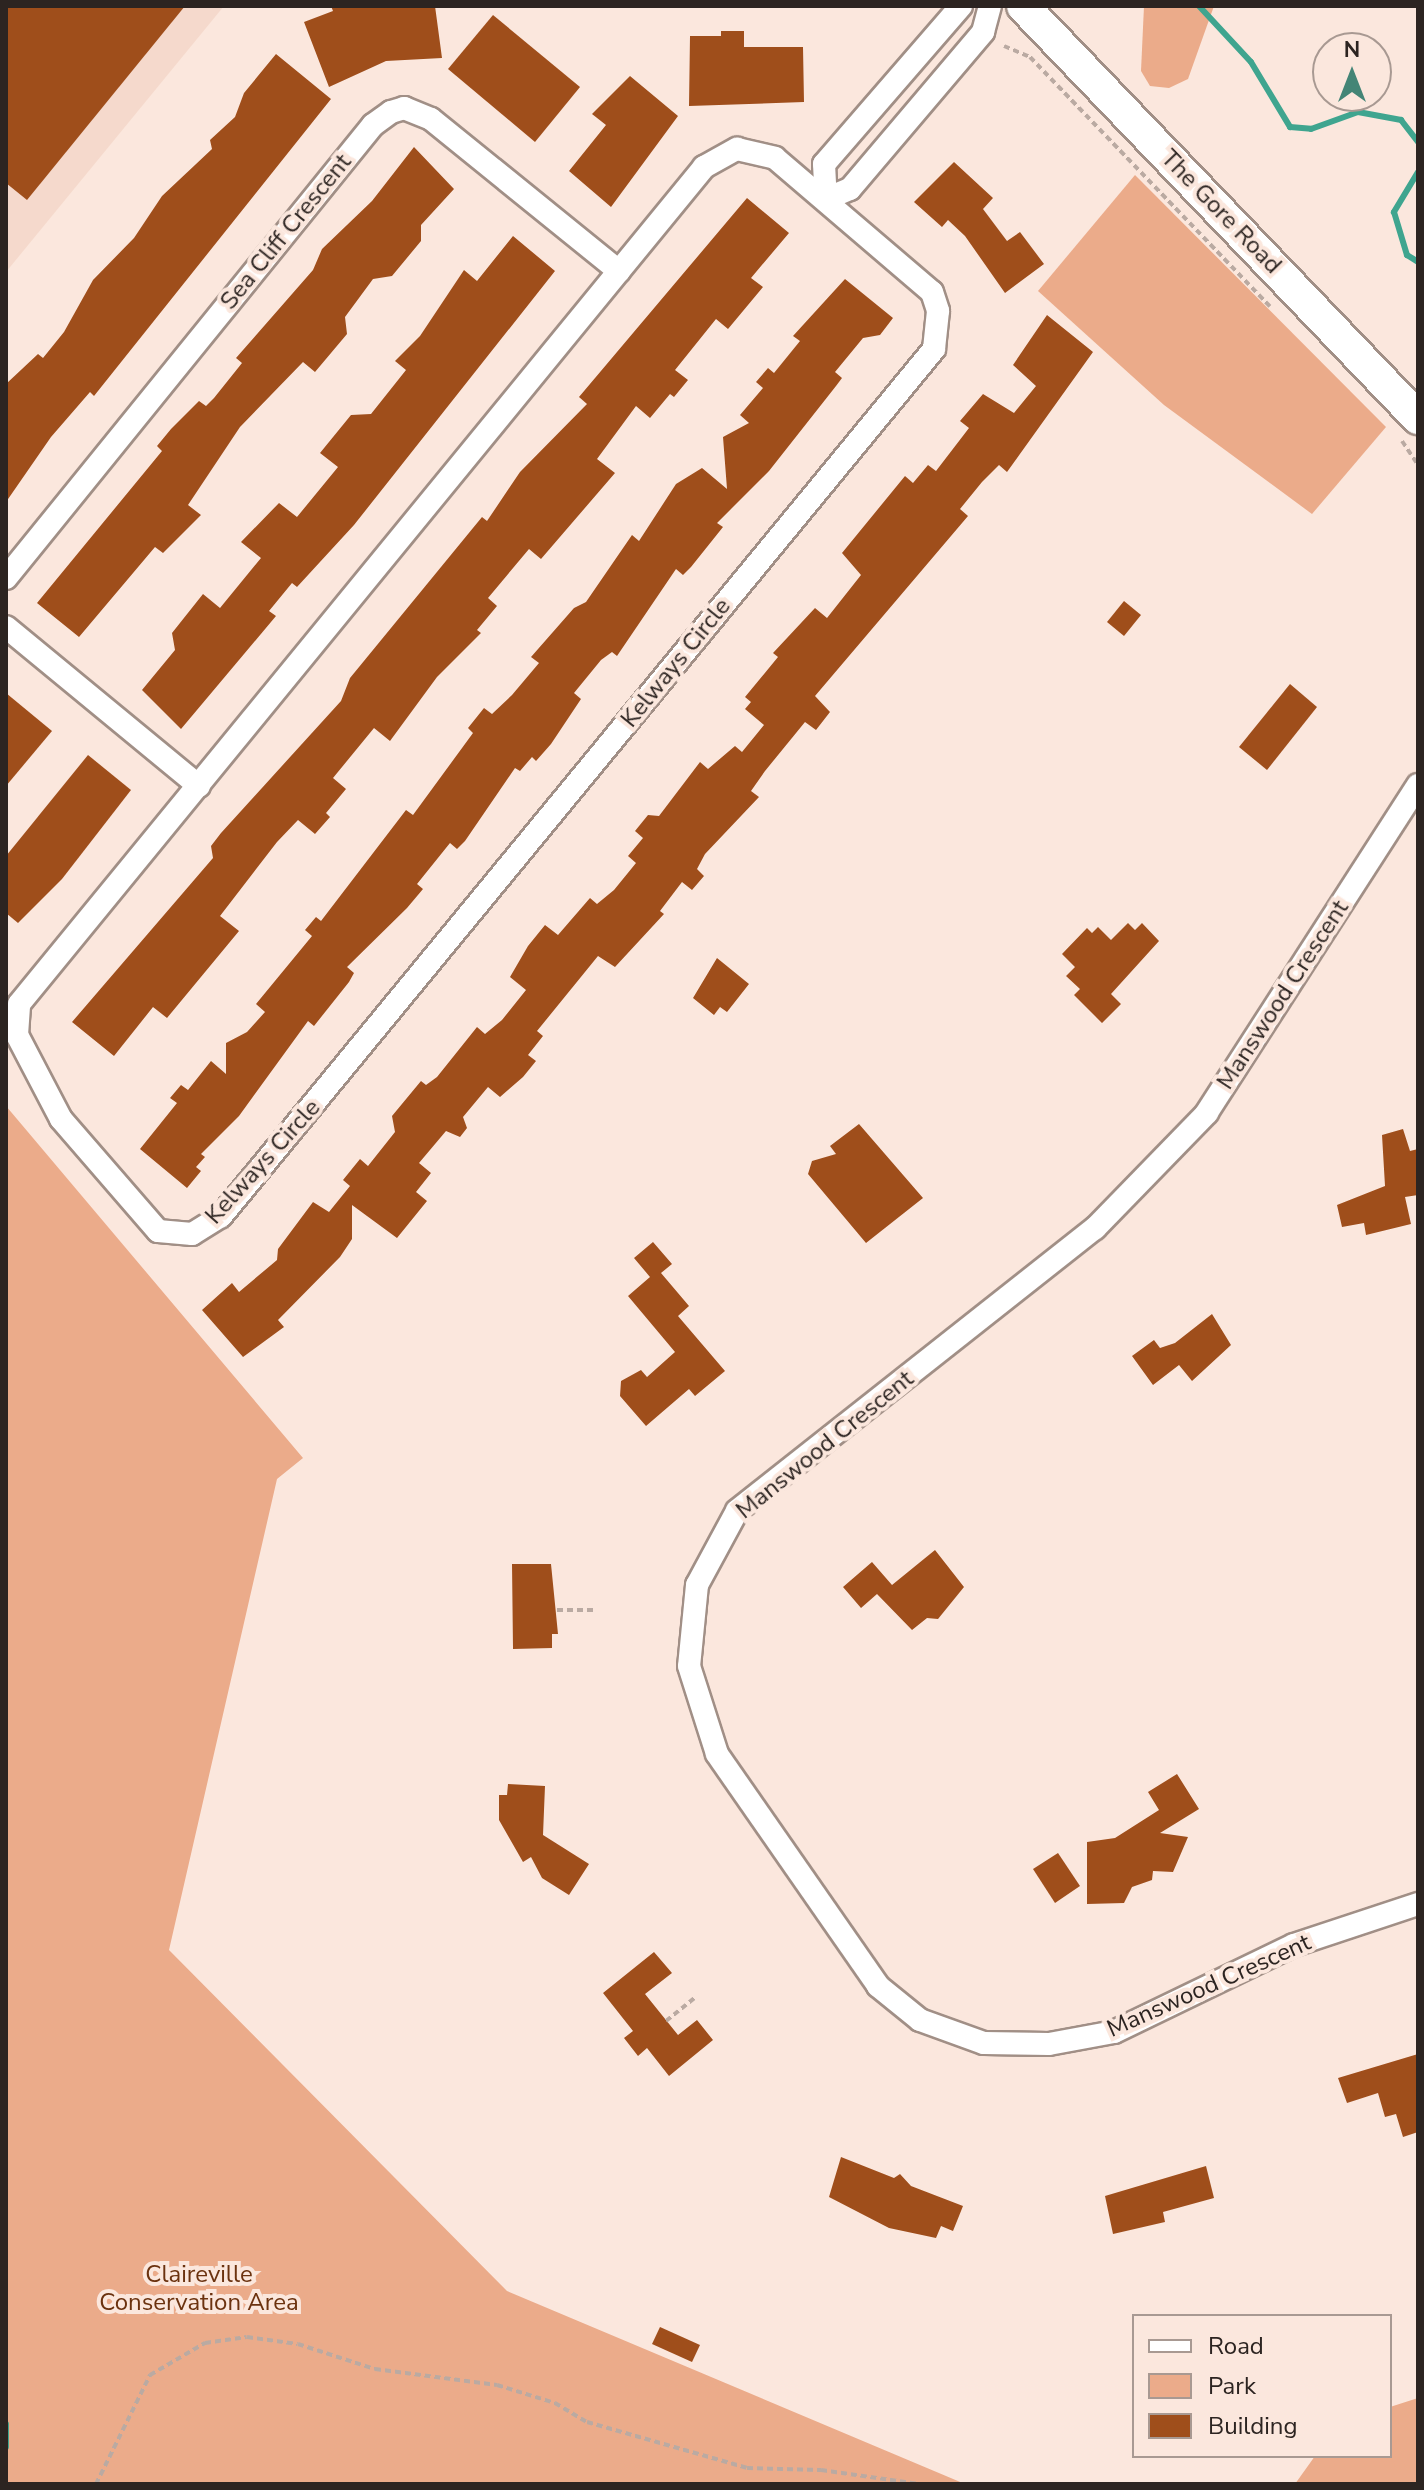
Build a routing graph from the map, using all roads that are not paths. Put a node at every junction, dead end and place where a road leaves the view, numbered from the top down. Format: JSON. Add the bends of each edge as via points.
{"nodes":[{"id":1,"x":961,"y":6,"type":"edge"},
{"id":2,"x":990,"y":6,"type":"edge"},
{"id":3,"x":1023,"y":6,"type":"edge"},
{"id":4,"x":826,"y":199,"type":"junction"},
{"id":5,"x":619,"y":271,"type":"junction"},
{"id":6,"x":1405,"y":424,"type":"edge"},
{"id":7,"x":6,"y":578,"type":"edge"},
{"id":8,"x":6,"y":627,"type":"edge"},
{"id":9,"x":1418,"y":785,"type":"edge"},
{"id":10,"x":199,"y":786,"type":"junction"},
{"id":11,"x":1418,"y":1904,"type":"edge"}],
"edges":[{"from":1,"to":4,"type":"street","via":[[824,164]]},
{"from":2,"to":4,"type":"street","via":[[983,32],[942,81],[850,189]]},
{"from":3,"to":6,"type":"main road","name":"The Gore Road"},
{"from":4,"to":5,"type":"street","name":"Kelways Circle","via":[[775,158],[737,149],[720,155]]},
{"from":4,"to":10,"type":"street","name":"Kelways Circle","via":[[932,292],[939,330],[934,349],[221,1216],[192,1234],[174,1236],[144,1220],[70,1131],[25,1055],[15,1019],[28,993]]},
{"from":5,"to":7,"type":"street","name":"Sea Cliff Crescent","via":[[431,119],[404,108],[391,112],[373,125]]},
{"from":5,"to":10,"type":"street","name":"Kelways Circle"},
{"from":8,"to":10,"type":"street"},
{"from":9,"to":11,"type":"street","name":"Manswood Crescent","via":[[1207,1113],[1095,1228],[737,1511],[697,1585],[689,1666],[717,1754],[878,1986],[920,2020],[984,2043],[1049,2044],[1114,2032],[1294,1945]]}]}
